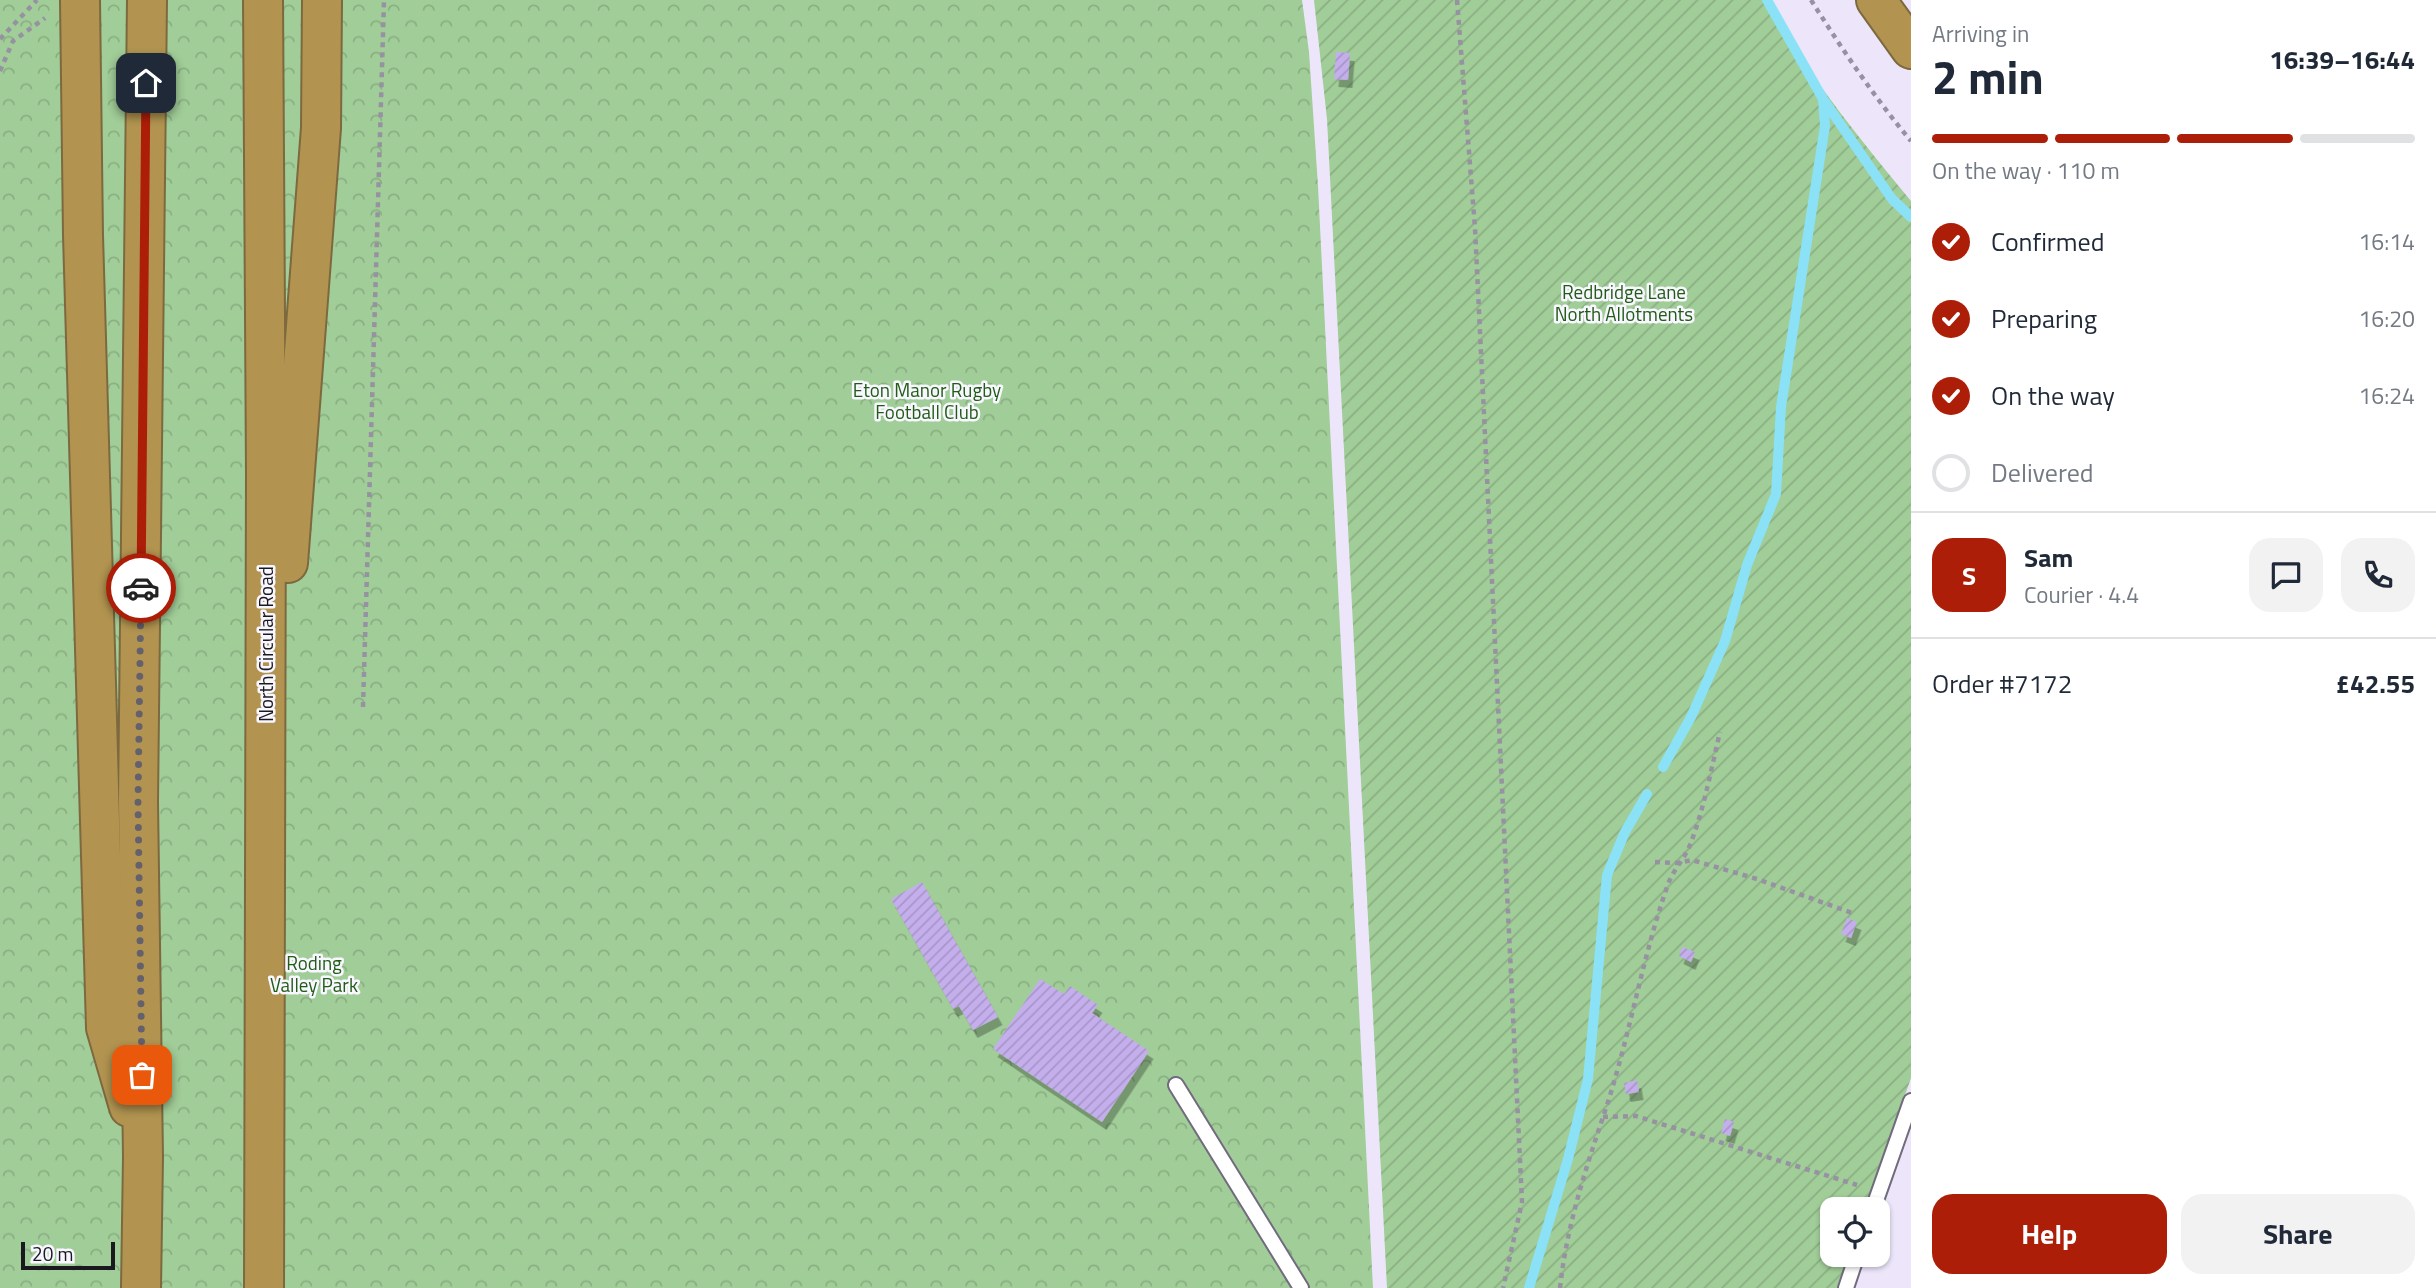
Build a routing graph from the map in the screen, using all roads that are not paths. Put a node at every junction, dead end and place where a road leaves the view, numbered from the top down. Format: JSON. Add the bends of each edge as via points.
{"nodes":[{"id":1,"x":147,"y":0,"type":"edge"},
{"id":2,"x":263,"y":0,"type":"edge"},
{"id":3,"x":323,"y":0,"type":"edge"},
{"id":4,"x":1876,"y":0,"type":"edge"},
{"id":5,"x":69,"y":8,"type":"edge"},
{"id":6,"x":1911,"y":49,"type":"edge"},
{"id":7,"x":266,"y":802,"type":"junction"},
{"id":8,"x":1176,"y":1085,"type":"dead end"},
{"id":9,"x":1911,"y":1101,"type":"edge"},
{"id":10,"x":143,"y":1157,"type":"junction"},
{"id":11,"x":1877,"y":1197,"type":"edge"},
{"id":12,"x":1853,"y":1267,"type":"edge"},
{"id":13,"x":141,"y":1288,"type":"edge"},
{"id":14,"x":264,"y":1288,"type":"edge"},
{"id":15,"x":1301,"y":1288,"type":"edge"},
{"id":16,"x":1846,"y":1288,"type":"edge"}],
"edges":[{"from":1,"to":10,"type":"highway","via":[[138,802]]},
{"from":2,"to":7,"type":"highway","name":"North Circular Road"},
{"from":3,"to":7,"type":"highway","via":[[320,128],[298,458]]},
{"from":4,"to":6,"type":"highway"},
{"from":5,"to":10,"type":"highway","via":[[84,276],[106,1028]]},
{"from":7,"to":14,"type":"highway","name":"North Circular Road"},
{"from":8,"to":15,"type":"lane"},
{"from":9,"to":11,"type":"lane"},
{"from":10,"to":13,"type":"highway"},
{"from":12,"to":16,"type":"lane"}]}
